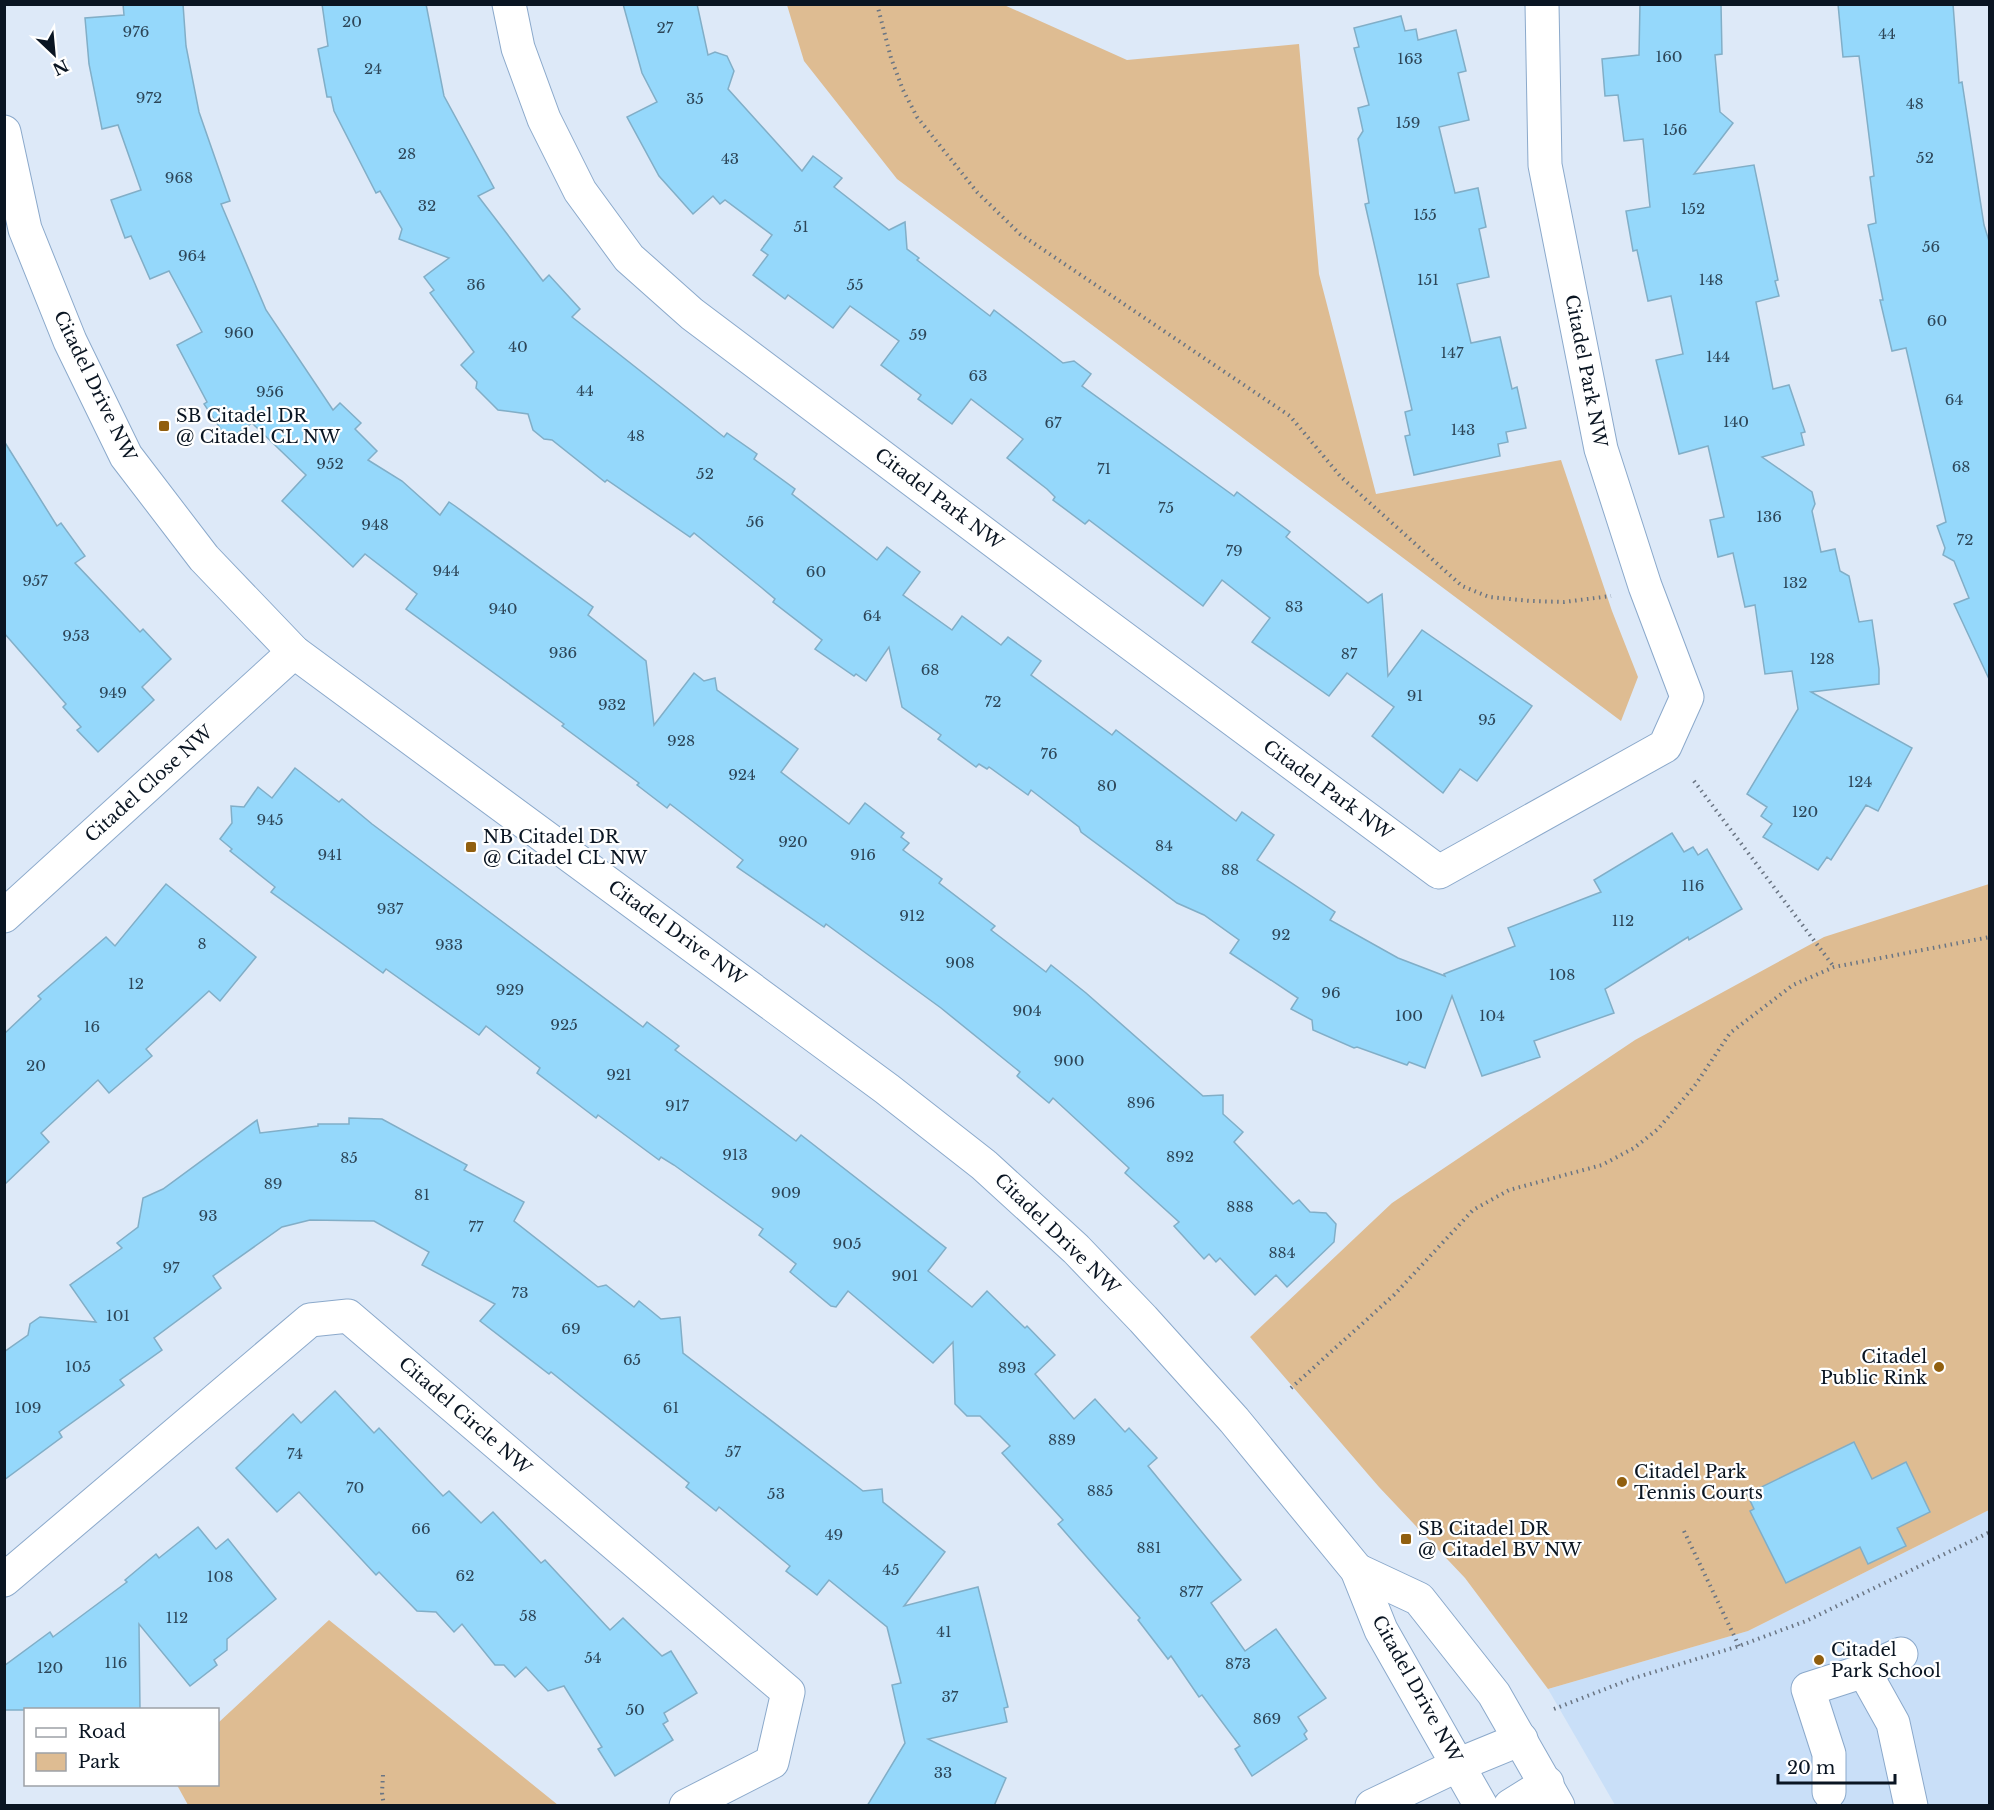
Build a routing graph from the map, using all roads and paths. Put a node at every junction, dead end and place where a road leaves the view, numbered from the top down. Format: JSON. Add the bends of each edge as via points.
{"nodes":[{"id":1,"x":509,"y":4,"type":"edge"},
{"id":2,"x":878,"y":4,"type":"edge"},
{"id":3,"x":1542,"y":4,"type":"edge"},
{"id":4,"x":4,"y":132,"type":"edge"},
{"id":5,"x":15,"y":232,"type":"edge"},
{"id":6,"x":1617,"y":595,"type":"dead end"},
{"id":7,"x":294,"y":652,"type":"junction"},
{"id":8,"x":1694,"y":781,"type":"dead end"},
{"id":9,"x":4,"y":916,"type":"edge"},
{"id":10,"x":1989,"y":937,"type":"edge"},
{"id":11,"x":1834,"y":967,"type":"junction"},
{"id":12,"x":1291,"y":1388,"type":"dead end"},
{"id":13,"x":1684,"y":1531,"type":"dead end"},
{"id":14,"x":1989,"y":1532,"type":"edge"},
{"id":15,"x":1357,"y":1570,"type":"junction"},
{"id":16,"x":4,"y":1580,"type":"edge"},
{"id":17,"x":1739,"y":1646,"type":"junction"},
{"id":18,"x":1901,"y":1654,"type":"dead end"},
{"id":19,"x":1864,"y":1671,"type":"junction"},
{"id":20,"x":1554,"y":1709,"type":"dead end"},
{"id":21,"x":1521,"y":1739,"type":"junction"},
{"id":22,"x":1460,"y":1764,"type":"junction"},
{"id":23,"x":383,"y":1775,"type":"dead end"},
{"id":24,"x":1829,"y":1792,"type":"dead end"},
{"id":25,"x":1552,"y":1794,"type":"edge"},
{"id":26,"x":384,"y":1806,"type":"edge"},
{"id":27,"x":686,"y":1806,"type":"edge"},
{"id":28,"x":1372,"y":1806,"type":"edge"},
{"id":29,"x":1481,"y":1806,"type":"edge"},
{"id":30,"x":1510,"y":1806,"type":"edge"},
{"id":31,"x":1911,"y":1806,"type":"edge"}],
"edges":[{"from":1,"to":3,"type":"street","name":"Citadel Park NW","via":[[518,48],[543,119],[580,191],[629,258],[692,314],[1439,872],[1665,746],[1687,697],[1645,586],[1601,449],[1545,165]]},
{"from":2,"to":6,"type":"path","via":[[895,69],[917,117],[977,192],[1020,234],[1290,416],[1341,477],[1462,586],[1489,597],[1531,601],[1564,602]]},
{"from":4,"to":5,"type":"street","name":"Citadel Drive NW"},
{"from":5,"to":7,"type":"street","name":"Citadel Drive NW","via":[[126,456],[204,558]]},
{"from":7,"to":9,"type":"street","name":"Citadel Close NW"},
{"from":7,"to":15,"type":"street","name":"Citadel Drive NW","via":[[711,957],[984,1165],[1143,1319],[1234,1420]]},
{"from":8,"to":11,"type":"path"},
{"from":10,"to":11,"type":"path"},
{"from":11,"to":12,"type":"path","via":[[1793,985],[1730,1033],[1678,1106],[1634,1148],[1602,1165],[1509,1190],[1473,1210],[1394,1295]]},
{"from":13,"to":17,"type":"path"},
{"from":14,"to":17,"type":"path","via":[[1806,1621]]},
{"from":15,"to":21,"type":"street","name":"Citadel Drive NW","via":[[1419,1599],[1494,1694]]},
{"from":15,"to":22,"type":"street","name":"Citadel Drive NW","via":[[1381,1630]]},
{"from":16,"to":27,"type":"street","name":"Citadel Circle NW","via":[[310,1320],[348,1316],[788,1692],[772,1762]]},
{"from":17,"to":20,"type":"path","via":[[1631,1679]]},
{"from":18,"to":19,"type":"street"},
{"from":19,"to":24,"type":"street","via":[[1809,1689],[1829,1754]]},
{"from":19,"to":31,"type":"street","via":[[1893,1723]]},
{"from":21,"to":22,"type":"street"},
{"from":21,"to":25,"type":"street","name":"Citadel Drive NW"},
{"from":22,"to":28,"type":"street"},
{"from":22,"to":29,"type":"street","name":"Citadel Drive NW"},
{"from":23,"to":26,"type":"path"},
{"from":25,"to":30,"type":"street"}]}
